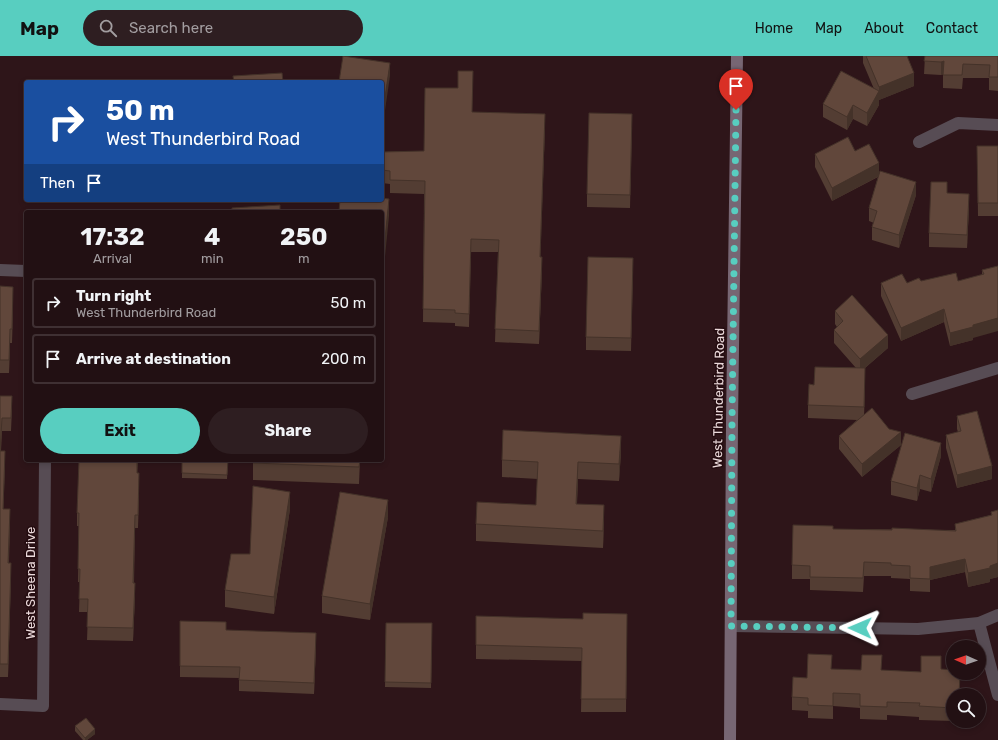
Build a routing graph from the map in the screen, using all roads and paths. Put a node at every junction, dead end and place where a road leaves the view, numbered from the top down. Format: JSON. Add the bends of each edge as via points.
{"nodes":[{"id":1,"x":737,"y":56,"type":"edge"},
{"id":2,"x":998,"y":125,"type":"edge"},
{"id":3,"x":919,"y":142,"type":"dead end"},
{"id":4,"x":0,"y":270,"type":"edge"},
{"id":5,"x":24,"y":271,"type":"edge"},
{"id":6,"x":998,"y":368,"type":"edge"},
{"id":7,"x":912,"y":394,"type":"dead end"},
{"id":8,"x":45,"y":462,"type":"edge"},
{"id":9,"x":998,"y":615,"type":"edge"},
{"id":10,"x":979,"y":622,"type":"junction"},
{"id":11,"x":731,"y":626,"type":"junction"},
{"id":12,"x":998,"y":695,"type":"edge"},
{"id":13,"x":0,"y":704,"type":"edge"},
{"id":14,"x":730,"y":740,"type":"edge"}],
"edges":[{"from":1,"to":11,"type":"main road","name":"West Thunderbird Road"},
{"from":2,"to":3,"type":"street","via":[[958,123]]},
{"from":4,"to":5,"type":"street"},
{"from":6,"to":7,"type":"street"},
{"from":8,"to":13,"type":"street","name":"West Sheena Drive","via":[[42,706]]},
{"from":9,"to":10,"type":"street"},
{"from":10,"to":11,"type":"street","via":[[918,629]]},
{"from":10,"to":12,"type":"street"},
{"from":11,"to":14,"type":"main road","name":"West Thunderbird Road"}]}
